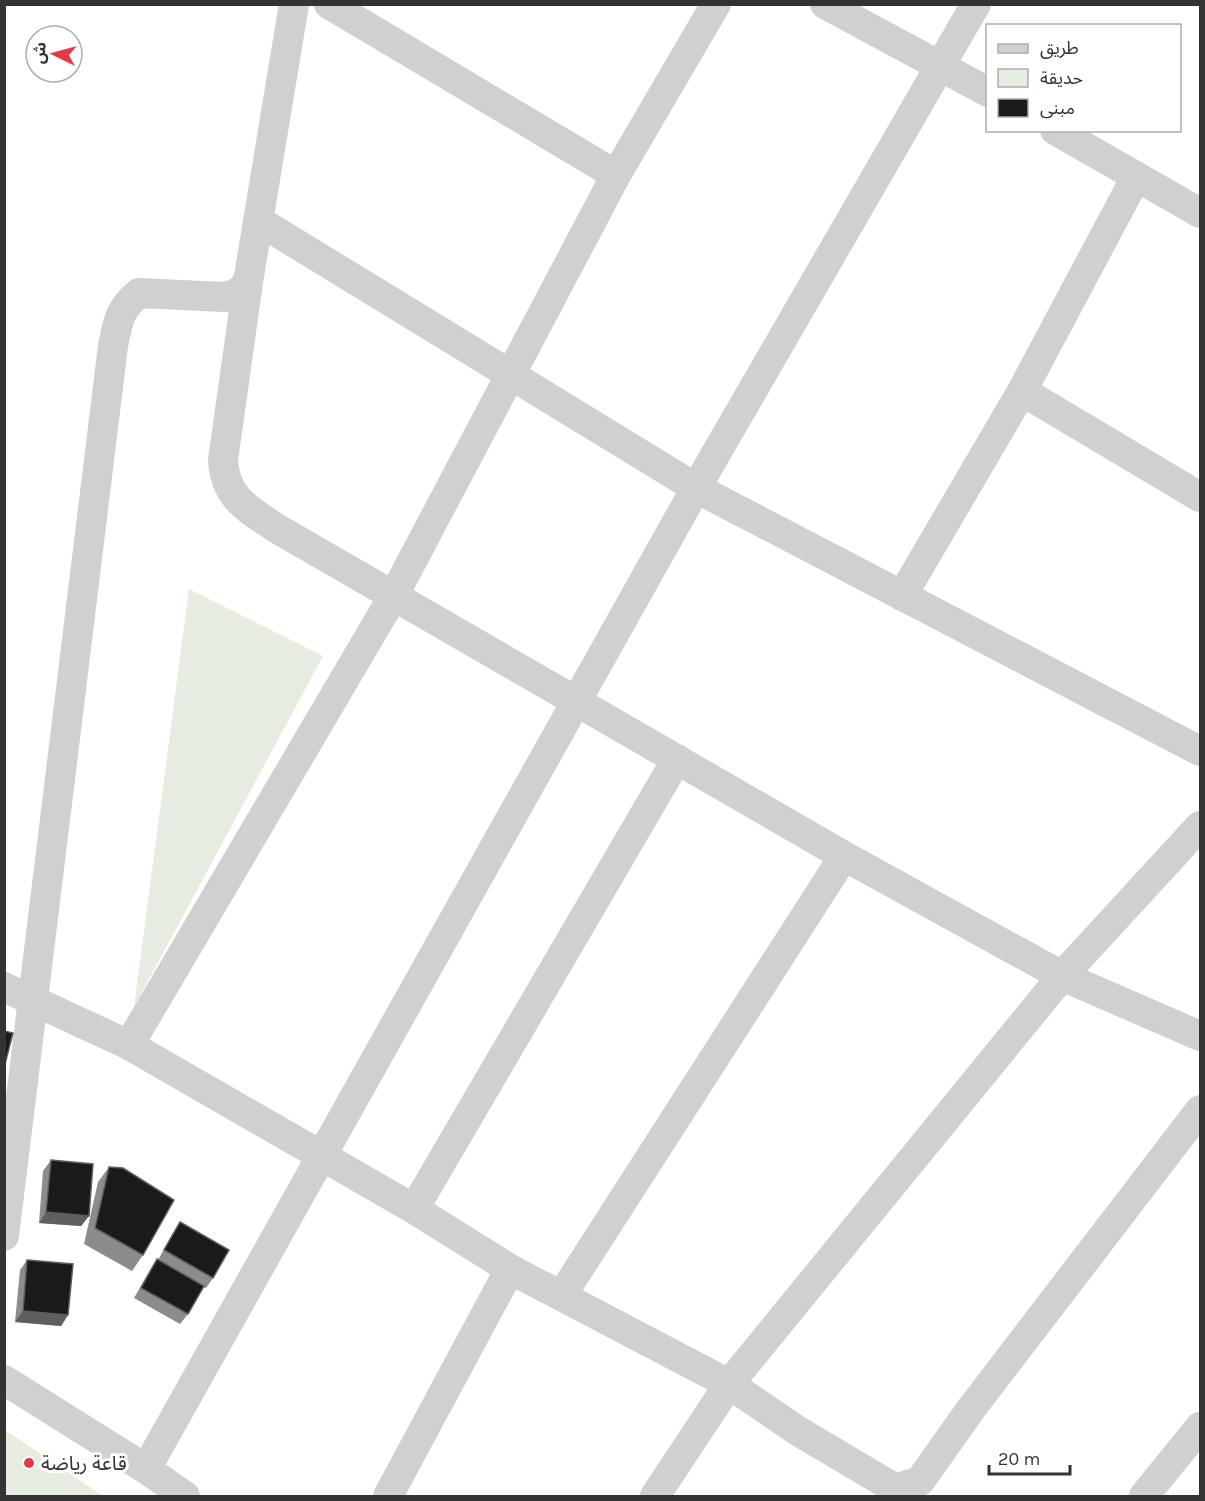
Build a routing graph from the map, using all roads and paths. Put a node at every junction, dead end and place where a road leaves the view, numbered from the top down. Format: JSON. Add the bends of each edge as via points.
{"nodes":[{"id":1,"x":294,"y":4,"type":"edge"},
{"id":2,"x":329,"y":4,"type":"edge"},
{"id":3,"x":716,"y":4,"type":"edge"},
{"id":4,"x":825,"y":4,"type":"edge"},
{"id":5,"x":976,"y":4,"type":"edge"},
{"id":6,"x":939,"y":68,"type":"junction"},
{"id":7,"x":986,"y":92,"type":"edge"},
{"id":8,"x":1058,"y":132,"type":"edge"},
{"id":9,"x":616,"y":175,"type":"junction"},
{"id":10,"x":1136,"y":177,"type":"junction"},
{"id":11,"x":1200,"y":213,"type":"edge"},
{"id":12,"x":259,"y":221,"type":"junction"},
{"id":13,"x":248,"y":282,"type":"junction"},
{"id":14,"x":511,"y":374,"type":"junction"},
{"id":15,"x":1022,"y":391,"type":"junction"},
{"id":16,"x":696,"y":488,"type":"junction"},
{"id":17,"x":1200,"y":497,"type":"edge"},
{"id":18,"x":394,"y":595,"type":"junction"},
{"id":19,"x":902,"y":596,"type":"junction"},
{"id":20,"x":578,"y":702,"type":"junction"},
{"id":21,"x":1200,"y":751,"type":"edge"},
{"id":22,"x":677,"y":759,"type":"junction"},
{"id":23,"x":1200,"y":826,"type":"edge"},
{"id":24,"x":844,"y":856,"type":"junction"},
{"id":25,"x":1062,"y":975,"type":"junction"},
{"id":26,"x":4,"y":987,"type":"edge"},
{"id":27,"x":33,"y":1000,"type":"junction"},
{"id":28,"x":1200,"y":1036,"type":"edge"},
{"id":29,"x":129,"y":1045,"type":"junction"},
{"id":30,"x":1200,"y":1110,"type":"edge"},
{"id":31,"x":321,"y":1156,"type":"junction"},
{"id":32,"x":414,"y":1209,"type":"junction"},
{"id":33,"x":4,"y":1236,"type":"edge"},
{"id":34,"x":510,"y":1269,"type":"junction"},
{"id":35,"x":562,"y":1295,"type":"junction"},
{"id":36,"x":4,"y":1380,"type":"edge"},
{"id":37,"x":729,"y":1384,"type":"junction"},
{"id":38,"x":1200,"y":1427,"type":"edge"},
{"id":39,"x":146,"y":1469,"type":"junction"},
{"id":40,"x":185,"y":1497,"type":"edge"},
{"id":41,"x":388,"y":1497,"type":"edge"},
{"id":42,"x":655,"y":1497,"type":"edge"},
{"id":43,"x":1144,"y":1497,"type":"edge"}],
"edges":[{"from":1,"to":12,"type":"street"},
{"from":2,"to":9,"type":"street"},
{"from":3,"to":9,"type":"street"},
{"from":4,"to":6,"type":"street"},
{"from":5,"to":6,"type":"street"},
{"from":6,"to":7,"type":"street"},
{"from":6,"to":16,"type":"street"},
{"from":8,"to":10,"type":"street"},
{"from":9,"to":14,"type":"street"},
{"from":10,"to":11,"type":"street"},
{"from":10,"to":15,"type":"street"},
{"from":12,"to":13,"type":"street"},
{"from":12,"to":14,"type":"street"},
{"from":13,"to":18,"type":"street","via":[[223,460],[224,477],[243,506]]},
{"from":13,"to":27,"type":"street","via":[[238,292],[224,297],[139,293],[124,304],[118,321]]},
{"from":14,"to":16,"type":"street"},
{"from":14,"to":18,"type":"street"},
{"from":15,"to":17,"type":"street"},
{"from":15,"to":19,"type":"street"},
{"from":16,"to":19,"type":"street"},
{"from":16,"to":20,"type":"street"},
{"from":18,"to":20,"type":"street"},
{"from":18,"to":29,"type":"street"},
{"from":19,"to":21,"type":"street"},
{"from":20,"to":22,"type":"street"},
{"from":20,"to":31,"type":"street"},
{"from":22,"to":24,"type":"street"},
{"from":22,"to":32,"type":"street"},
{"from":23,"to":25,"type":"street"},
{"from":24,"to":25,"type":"street"},
{"from":24,"to":35,"type":"street"},
{"from":25,"to":28,"type":"street"},
{"from":25,"to":37,"type":"street"},
{"from":26,"to":27,"type":"street"},
{"from":27,"to":29,"type":"street"},
{"from":27,"to":33,"type":"street"},
{"from":29,"to":31,"type":"street"},
{"from":30,"to":37,"type":"street","via":[[971,1408],[920,1481],[898,1488],[889,1485]]},
{"from":31,"to":32,"type":"street"},
{"from":31,"to":39,"type":"street"},
{"from":32,"to":34,"type":"street"},
{"from":34,"to":35,"type":"street"},
{"from":34,"to":41,"type":"street"},
{"from":35,"to":37,"type":"street"},
{"from":36,"to":39,"type":"street"},
{"from":37,"to":42,"type":"street"},
{"from":38,"to":43,"type":"street"},
{"from":39,"to":40,"type":"street"}]}
